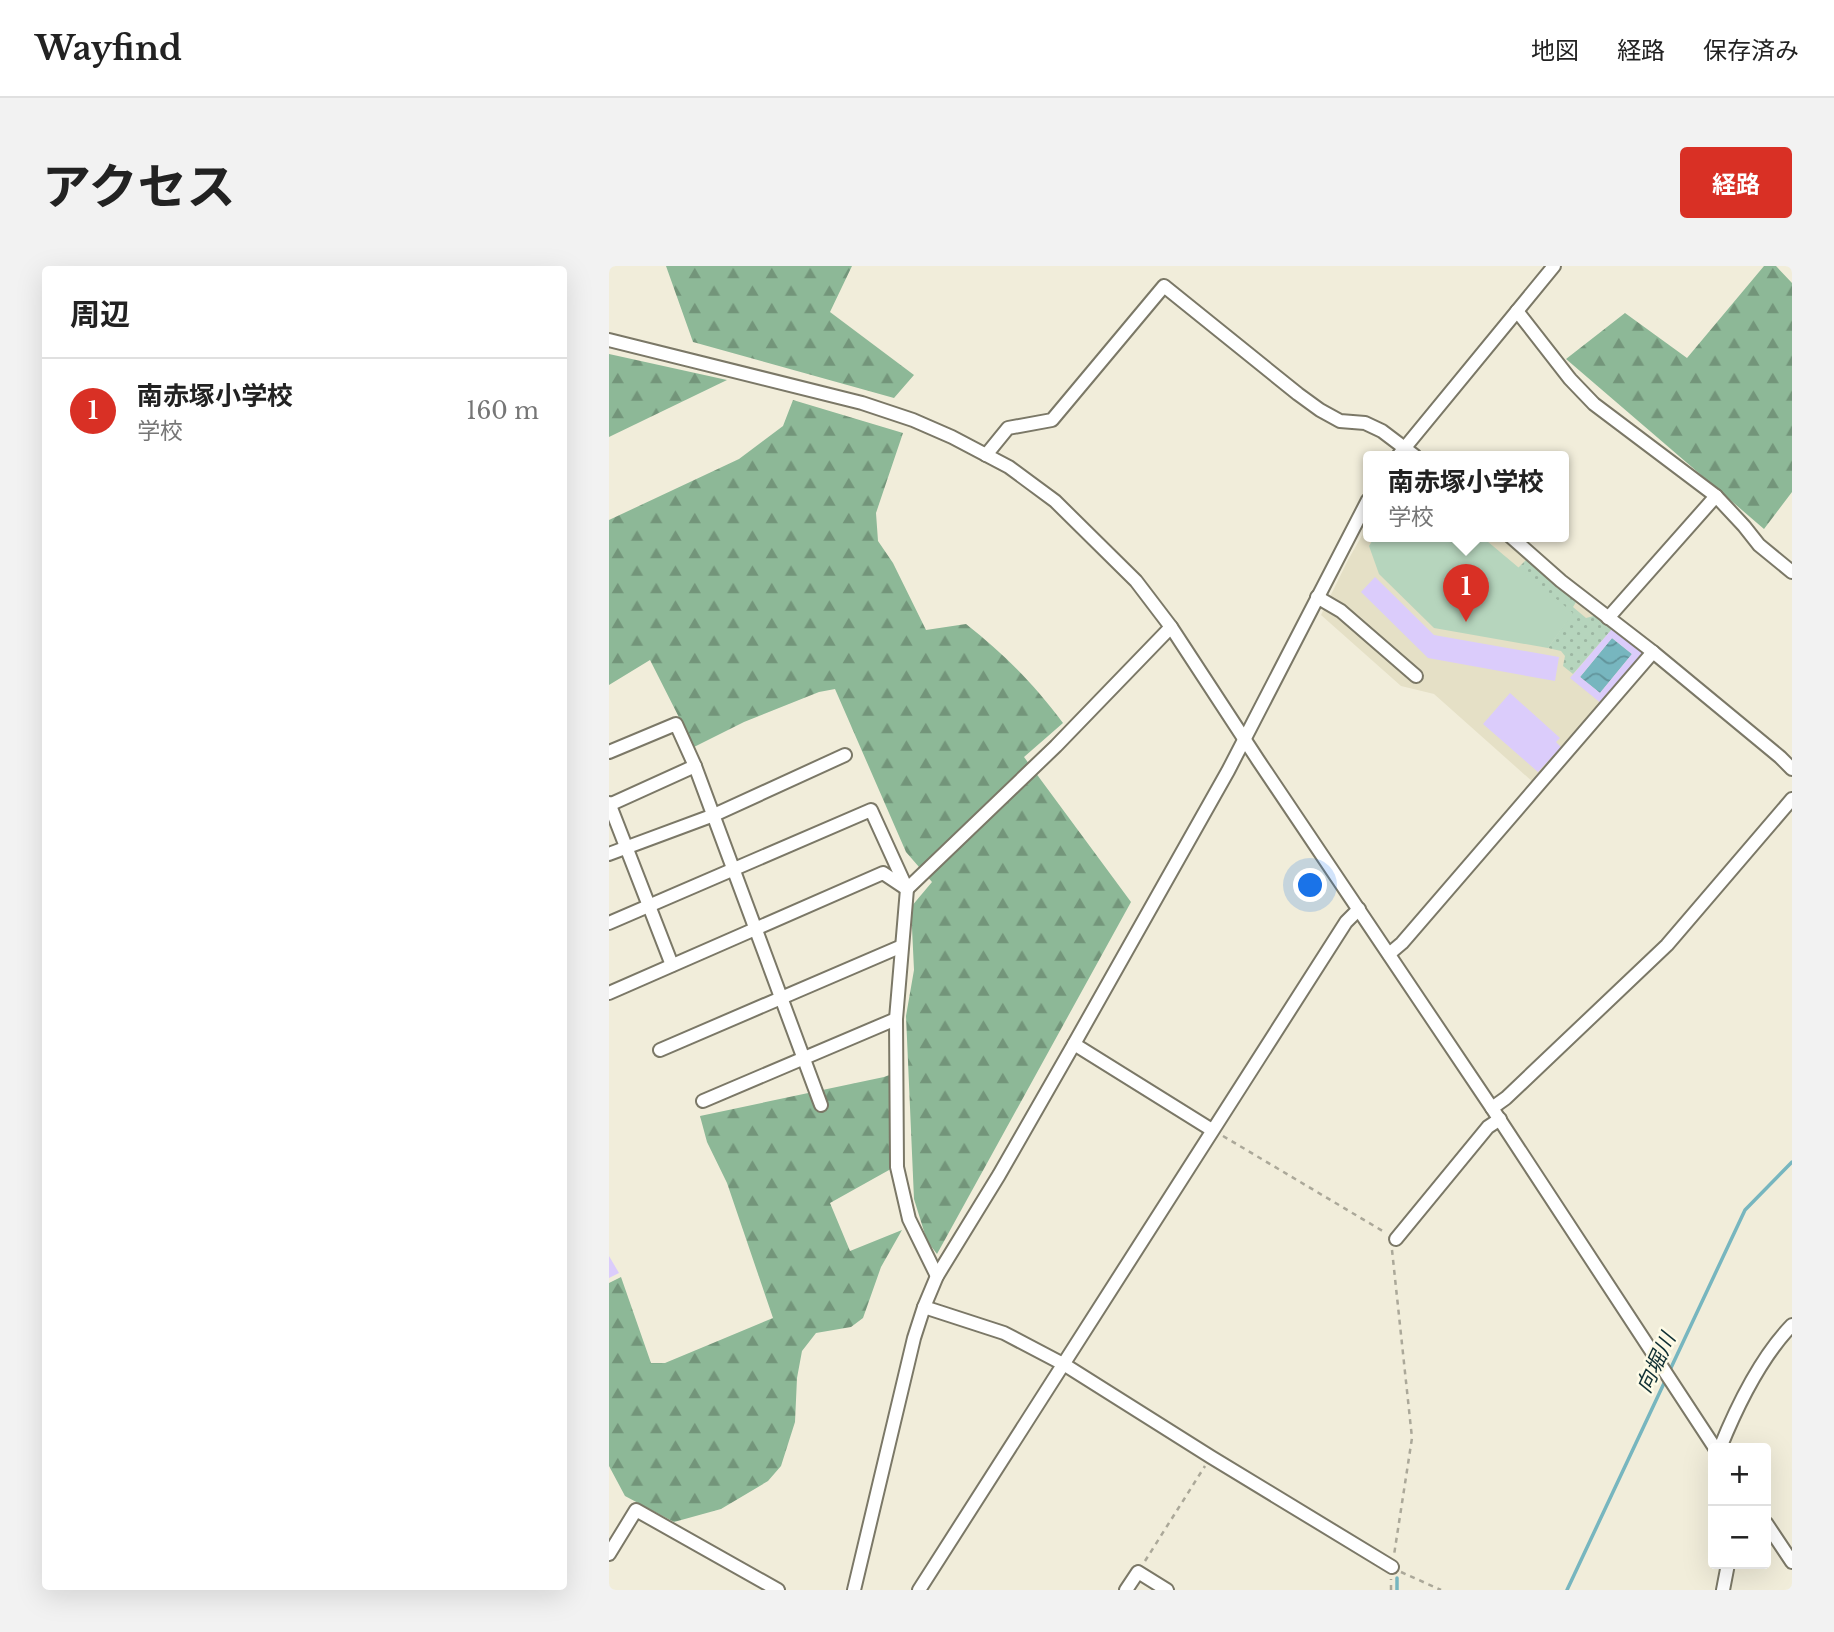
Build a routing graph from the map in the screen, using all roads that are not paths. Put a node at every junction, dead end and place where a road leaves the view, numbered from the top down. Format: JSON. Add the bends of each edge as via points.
{"nodes":[{"id":1,"x":1554,"y":266,"type":"edge"},
{"id":2,"x":1517,"y":311,"type":"junction"},
{"id":3,"x":609,"y":340,"type":"edge"},
{"id":4,"x":1401,"y":451,"type":"edge"},
{"id":5,"x":985,"y":454,"type":"junction"},
{"id":6,"x":1716,"y":496,"type":"junction"},
{"id":7,"x":1363,"y":510,"type":"edge"},
{"id":8,"x":1517,"y":542,"type":"edge"},
{"id":9,"x":1792,"y":572,"type":"edge"},
{"id":10,"x":1317,"y":597,"type":"junction"},
{"id":11,"x":1608,"y":618,"type":"junction"},
{"id":12,"x":1171,"y":627,"type":"junction"},
{"id":13,"x":1653,"y":652,"type":"junction"},
{"id":14,"x":1416,"y":676,"type":"dead end"},
{"id":15,"x":1245,"y":739,"type":"junction"},
{"id":16,"x":609,"y":752,"type":"edge"},
{"id":17,"x":845,"y":755,"type":"dead end"},
{"id":18,"x":695,"y":766,"type":"junction"},
{"id":19,"x":1792,"y":769,"type":"edge"},
{"id":20,"x":1792,"y":799,"type":"edge"},
{"id":21,"x":609,"y":804,"type":"edge"},
{"id":22,"x":714,"y":815,"type":"junction"},
{"id":23,"x":625,"y":848,"type":"junction"},
{"id":24,"x":609,"y":855,"type":"edge"},
{"id":25,"x":734,"y":869,"type":"junction"},
{"id":26,"x":907,"y":889,"type":"junction"},
{"id":27,"x":649,"y":906,"type":"junction"},
{"id":28,"x":1359,"y":909,"type":"junction"},
{"id":29,"x":609,"y":923,"type":"edge"},
{"id":30,"x":755,"y":928,"type":"junction"},
{"id":31,"x":902,"y":946,"type":"junction"},
{"id":32,"x":1389,"y":954,"type":"junction"},
{"id":33,"x":672,"y":965,"type":"junction"},
{"id":34,"x":609,"y":993,"type":"edge"},
{"id":35,"x":781,"y":997,"type":"junction"},
{"id":36,"x":896,"y":1019,"type":"junction"},
{"id":37,"x":1074,"y":1044,"type":"junction"},
{"id":38,"x":660,"y":1050,"type":"dead end"},
{"id":39,"x":804,"y":1058,"type":"junction"},
{"id":40,"x":703,"y":1101,"type":"dead end"},
{"id":41,"x":821,"y":1105,"type":"dead end"},
{"id":42,"x":1492,"y":1108,"type":"junction"},
{"id":43,"x":1500,"y":1119,"type":"junction"},
{"id":44,"x":1212,"y":1130,"type":"junction"},
{"id":45,"x":1396,"y":1239,"type":"road end"},
{"id":46,"x":937,"y":1276,"type":"junction"},
{"id":47,"x":924,"y":1307,"type":"junction"},
{"id":48,"x":1791,"y":1328,"type":"edge"},
{"id":49,"x":1065,"y":1364,"type":"junction"},
{"id":50,"x":1714,"y":1443,"type":"edge"},
{"id":51,"x":1719,"y":1443,"type":"edge"},
{"id":52,"x":1771,"y":1530,"type":"edge"},
{"id":53,"x":609,"y":1554,"type":"edge"},
{"id":54,"x":1792,"y":1562,"type":"edge"},
{"id":55,"x":1392,"y":1567,"type":"road end"},
{"id":56,"x":1727,"y":1569,"type":"edge"},
{"id":57,"x":855,"y":1587,"type":"edge"},
{"id":58,"x":778,"y":1590,"type":"edge"},
{"id":59,"x":868,"y":1590,"type":"edge"},
{"id":60,"x":919,"y":1590,"type":"edge"},
{"id":61,"x":1126,"y":1590,"type":"edge"},
{"id":62,"x":1167,"y":1590,"type":"edge"},
{"id":63,"x":1723,"y":1590,"type":"edge"}],
"edges":[{"from":1,"to":2,"type":"street"},
{"from":2,"to":4,"type":"street"},
{"from":2,"to":6,"type":"street","via":[[1594,404]]},
{"from":3,"to":5,"type":"street","via":[[862,403],[913,420]]},
{"from":4,"to":5,"type":"street","via":[[1382,431],[1340,421],[1320,410],[1164,286],[1052,420],[1008,428]]},
{"from":5,"to":12,"type":"street","via":[[1055,501],[1136,581]]},
{"from":6,"to":9,"type":"street","via":[[1759,545]]},
{"from":6,"to":11,"type":"street"},
{"from":7,"to":10,"type":"street"},
{"from":8,"to":11,"type":"street"},
{"from":10,"to":14,"type":"street","via":[[1341,611]]},
{"from":10,"to":15,"type":"street"},
{"from":11,"to":13,"type":"street"},
{"from":12,"to":15,"type":"street"},
{"from":12,"to":26,"type":"street"},
{"from":13,"to":19,"type":"street"},
{"from":13,"to":32,"type":"street"},
{"from":15,"to":28,"type":"street"},
{"from":15,"to":37,"type":"street"},
{"from":16,"to":18,"type":"street","via":[[676,724]]},
{"from":17,"to":22,"type":"street"},
{"from":18,"to":21,"type":"street"},
{"from":18,"to":22,"type":"street"},
{"from":20,"to":42,"type":"street","via":[[1667,944]]},
{"from":21,"to":23,"type":"street"},
{"from":22,"to":23,"type":"street"},
{"from":22,"to":25,"type":"street"},
{"from":23,"to":24,"type":"street"},
{"from":23,"to":27,"type":"street"},
{"from":25,"to":26,"type":"street","via":[[871,810]]},
{"from":25,"to":27,"type":"street"},
{"from":25,"to":30,"type":"street"},
{"from":26,"to":30,"type":"street","via":[[883,873]]},
{"from":26,"to":31,"type":"street"},
{"from":27,"to":29,"type":"street"},
{"from":27,"to":33,"type":"street"},
{"from":28,"to":32,"type":"street"},
{"from":28,"to":44,"type":"street","via":[[1346,922]]},
{"from":30,"to":33,"type":"street"},
{"from":30,"to":35,"type":"street"},
{"from":31,"to":35,"type":"street"},
{"from":31,"to":36,"type":"street"},
{"from":32,"to":42,"type":"street"},
{"from":33,"to":34,"type":"street"},
{"from":35,"to":38,"type":"street"},
{"from":35,"to":39,"type":"street"},
{"from":36,"to":39,"type":"street"},
{"from":36,"to":46,"type":"street","via":[[897,1167],[909,1219]]},
{"from":37,"to":44,"type":"street"},
{"from":37,"to":46,"type":"street"},
{"from":39,"to":40,"type":"street"},
{"from":39,"to":41,"type":"street"},
{"from":42,"to":43,"type":"street"},
{"from":43,"to":45,"type":"street","via":[[1488,1127]]},
{"from":43,"to":50,"type":"street"},
{"from":44,"to":49,"type":"street"},
{"from":46,"to":47,"type":"street"},
{"from":47,"to":49,"type":"street","via":[[1005,1333]]},
{"from":47,"to":57,"type":"street"},
{"from":48,"to":51,"type":"street","via":[[1779,1338],[1737,1405]]},
{"from":49,"to":55,"type":"street"},
{"from":49,"to":60,"type":"street"},
{"from":52,"to":54,"type":"street"},
{"from":53,"to":58,"type":"street","via":[[636,1510]]},
{"from":56,"to":63,"type":"street"},
{"from":57,"to":59,"type":"street"},
{"from":61,"to":62,"type":"street","via":[[1138,1572]]}]}
